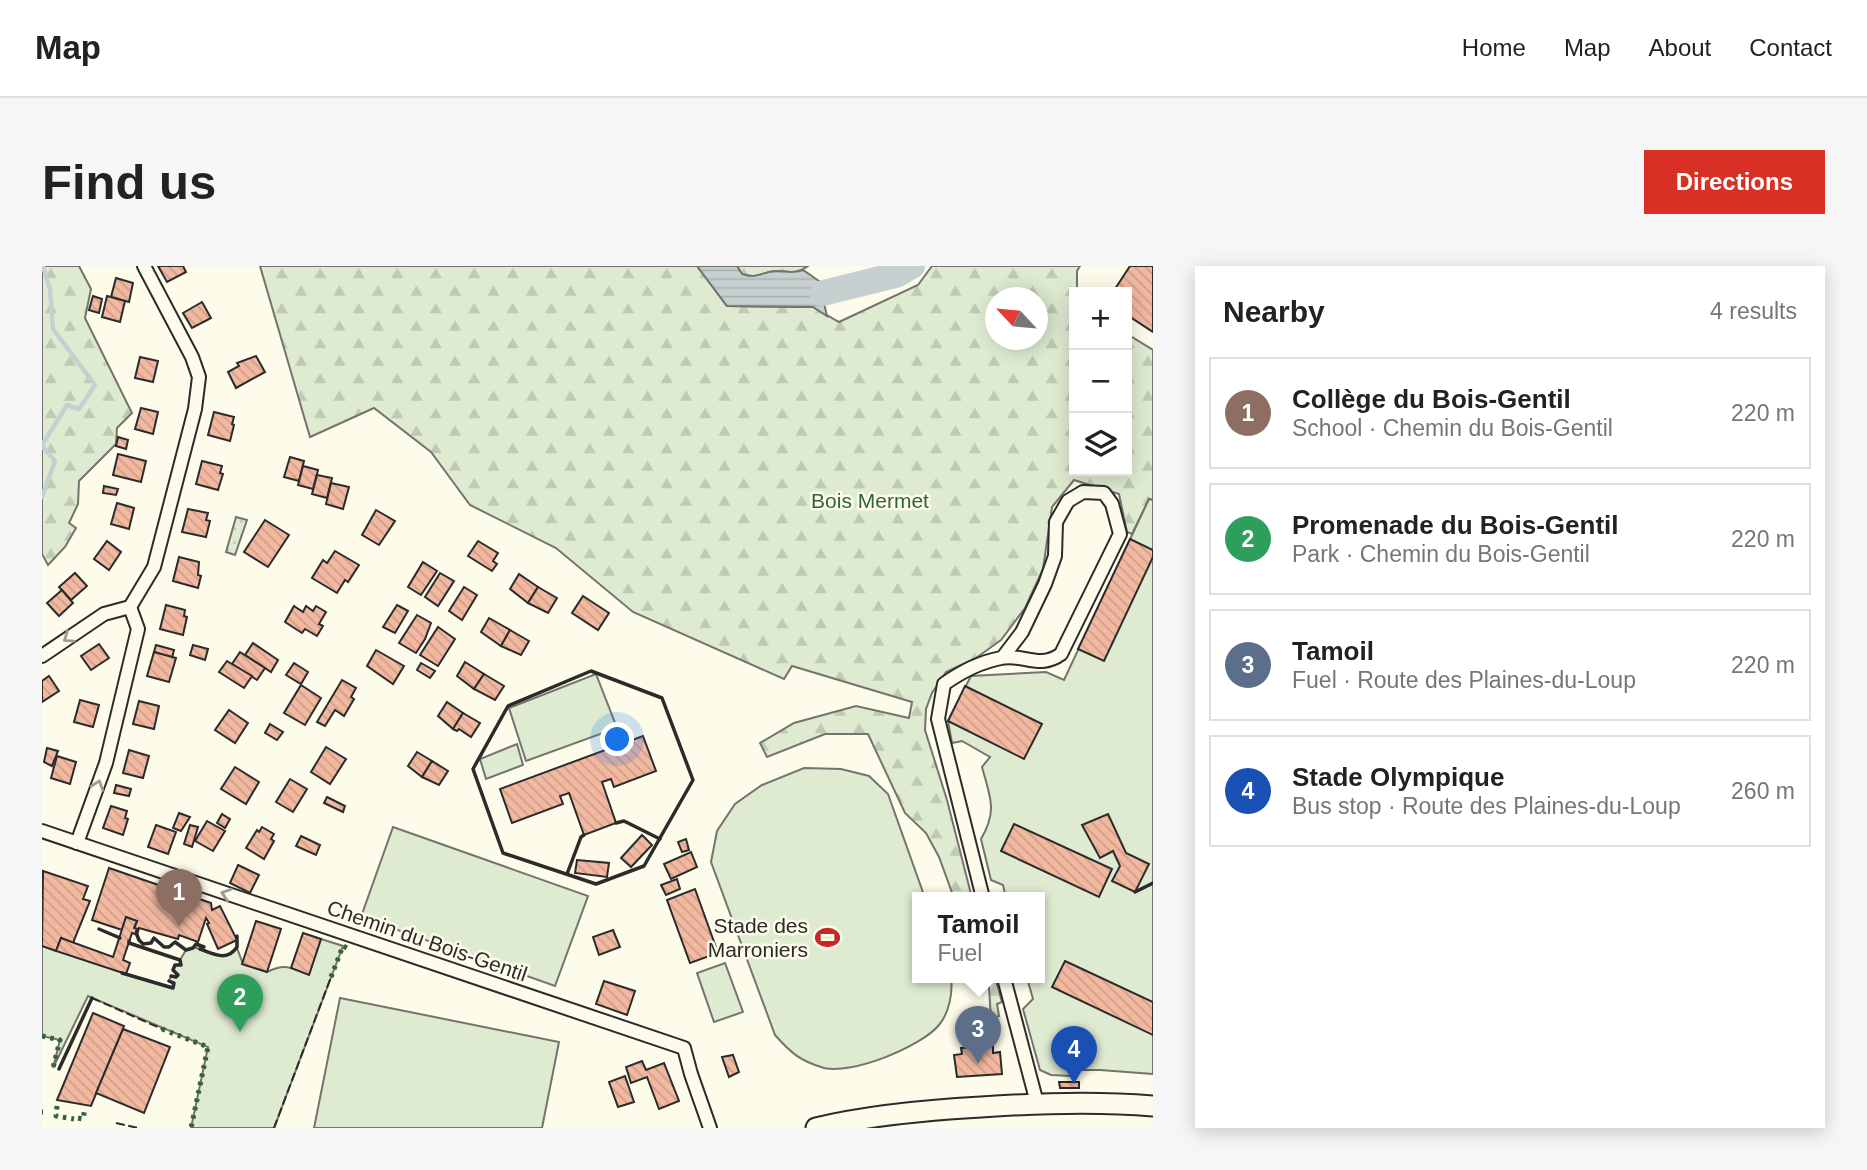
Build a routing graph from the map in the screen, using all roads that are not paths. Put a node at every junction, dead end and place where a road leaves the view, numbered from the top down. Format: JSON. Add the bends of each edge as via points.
{"nodes":[{"id":1,"x":144,"y":266,"type":"edge"},
{"id":2,"x":130,"y":607,"type":"junction"},
{"id":3,"x":42,"y":656,"type":"edge"},
{"id":4,"x":1003,"y":657,"type":"junction"},
{"id":5,"x":42,"y":831,"type":"edge"},
{"id":6,"x":78,"y":843,"type":"junction"},
{"id":7,"x":982,"y":892,"type":"edge"},
{"id":8,"x":1005,"y":983,"type":"edge"},
{"id":9,"x":1037,"y":1103,"type":"junction"},
{"id":10,"x":1153,"y":1106,"type":"edge"},
{"id":11,"x":710,"y":1128,"type":"edge"},
{"id":12,"x":816,"y":1128,"type":"edge"}],
"edges":[{"from":1,"to":2,"type":"street","via":[[199,377],[154,567]]},
{"from":2,"to":3,"type":"street","one_way":true,"via":[[104,614]]},
{"from":6,"to":2,"type":"street","one_way":true,"via":[[106,763],[138,629]]},
{"from":4,"to":4,"type":"street","via":[[1022,632],[1045,584],[1055,556],[1056,523],[1068,501],[1083,492],[1104,493],[1112,503],[1120,534],[1061,654],[1042,662]]},
{"from":4,"to":7,"type":"street","via":[[963,671],[944,684],[938,719]]},
{"from":5,"to":6,"type":"street","name":"Chemin du Bois-Gentil"},
{"from":11,"to":6,"type":"street","name":"Chemin du Bois-Gentil","one_way":true,"via":[[684,1048]]},
{"from":8,"to":9,"type":"street"},
{"from":9,"to":10,"type":"main road"},
{"from":9,"to":12,"type":"main road","via":[[925,1110]]}]}
